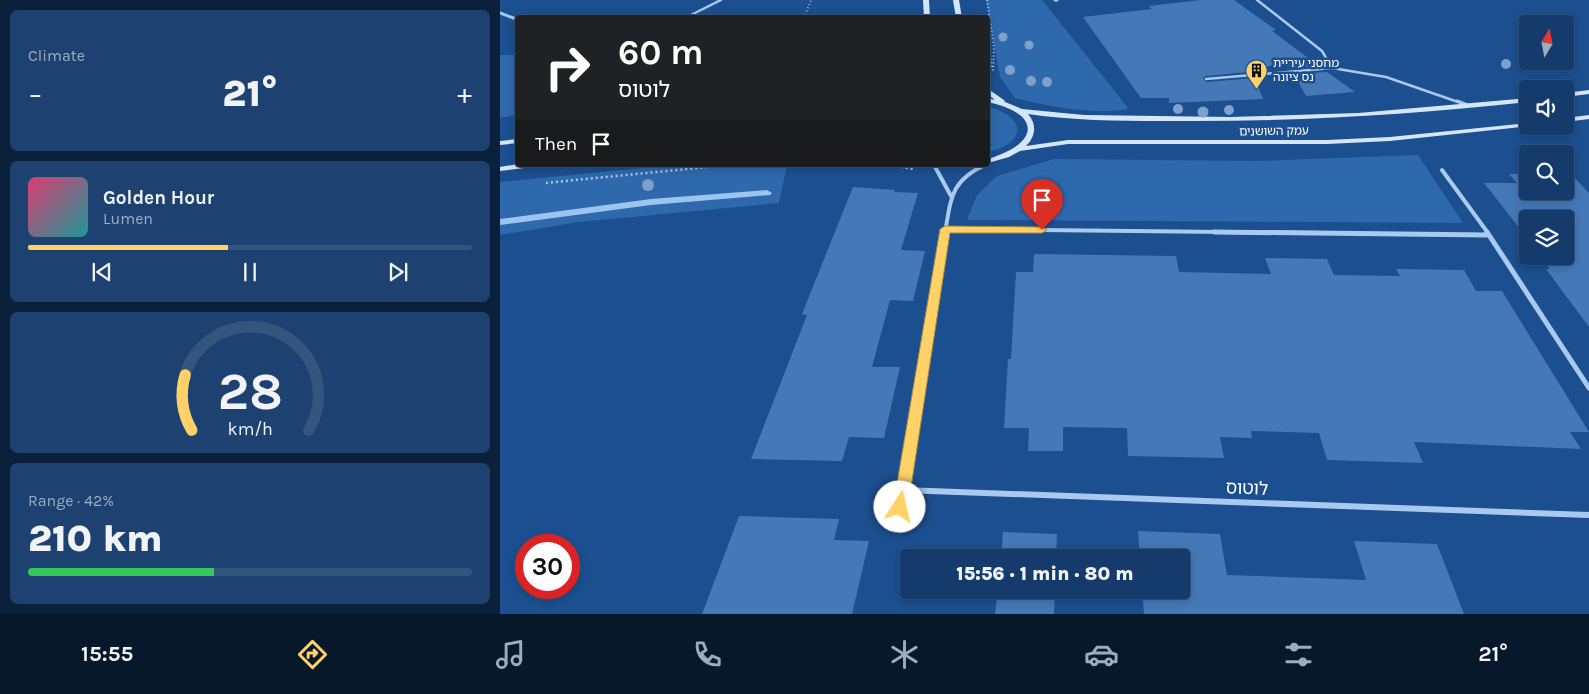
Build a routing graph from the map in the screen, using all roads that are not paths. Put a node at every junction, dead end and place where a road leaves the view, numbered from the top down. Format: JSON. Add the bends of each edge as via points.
{"nodes":[{"id":1,"x":721,"y":0,"type":"edge"},
{"id":2,"x":926,"y":0,"type":"edge"},
{"id":3,"x":956,"y":0,"type":"edge"},
{"id":4,"x":1257,"y":0,"type":"edge"},
{"id":5,"x":500,"y":13,"type":"edge"},
{"id":6,"x":691,"y":15,"type":"edge"},
{"id":7,"x":927,"y":15,"type":"edge"},
{"id":8,"x":958,"y":15,"type":"edge"},
{"id":9,"x":515,"y":19,"type":"edge"},
{"id":10,"x":1332,"y":68,"type":"junction"},
{"id":11,"x":1206,"y":79,"type":"dead end"},
{"id":12,"x":990,"y":92,"type":"edge"},
{"id":13,"x":1589,"y":92,"type":"edge"},
{"id":14,"x":1574,"y":94,"type":"edge"},
{"id":15,"x":990,"y":100,"type":"edge"},
{"id":16,"x":1519,"y":101,"type":"edge"},
{"id":17,"x":1007,"y":104,"type":"junction"},
{"id":18,"x":1472,"y":106,"type":"junction"},
{"id":19,"x":1022,"y":112,"type":"junction"},
{"id":20,"x":1589,"y":117,"type":"edge"},
{"id":21,"x":1574,"y":119,"type":"edge"},
{"id":22,"x":1519,"y":126,"type":"edge"},
{"id":23,"x":515,"y":141,"type":"edge"},
{"id":24,"x":500,"y":143,"type":"edge"},
{"id":25,"x":1020,"y":149,"type":"junction"},
{"id":26,"x":990,"y":162,"type":"edge"},
{"id":27,"x":516,"y":167,"type":"edge"},
{"id":28,"x":935,"y":167,"type":"edge"},
{"id":29,"x":980,"y":167,"type":"edge"},
{"id":30,"x":500,"y":169,"type":"edge"},
{"id":31,"x":1442,"y":170,"type":"dead end"},
{"id":32,"x":951,"y":196,"type":"junction"},
{"id":33,"x":945,"y":229,"type":"junction"},
{"id":34,"x":1489,"y":235,"type":"junction"},
{"id":35,"x":1589,"y":388,"type":"edge"},
{"id":36,"x":903,"y":490,"type":"junction"},
{"id":37,"x":1589,"y":515,"type":"edge"},
{"id":38,"x":897,"y":524,"type":"dead end"}],
"edges":[{"from":1,"to":6,"type":"lane"},
{"from":2,"to":7,"type":"street"},
{"from":3,"to":8,"type":"street"},
{"from":4,"to":10,"type":"lane","via":[[1322,52]]},
{"from":5,"to":9,"type":"street"},
{"from":10,"to":11,"type":"lane"},
{"from":10,"to":18,"type":"lane","via":[[1386,77]]},
{"from":12,"to":17,"type":"street"},
{"from":13,"to":14,"type":"street"},
{"from":15,"to":17,"type":"street"},
{"from":16,"to":18,"type":"street","name":"עמק השושנים"},
{"from":17,"to":19,"type":"street"},
{"from":18,"to":19,"type":"street","name":"עמק השושנים","via":[[1368,116],[1246,120],[1086,119]]},
{"from":19,"to":25,"type":"street","via":[[1030,120],[1032,130],[1029,140]]},
{"from":20,"to":21,"type":"street"},
{"from":22,"to":25,"type":"street","name":"עמק השושנים","via":[[1327,142],[1068,142]]},
{"from":23,"to":24,"type":"street"},
{"from":25,"to":26,"type":"street","name":"עמק השושנים"},
{"from":27,"to":30,"type":"street"},
{"from":28,"to":32,"type":"street"},
{"from":29,"to":32,"type":"street","via":[[958,182]]},
{"from":31,"to":34,"type":"street"},
{"from":32,"to":33,"type":"street"},
{"from":33,"to":34,"type":"street"},
{"from":33,"to":36,"type":"street"},
{"from":34,"to":35,"type":"street"},
{"from":36,"to":37,"type":"street","name":"לוטוס"},
{"from":36,"to":38,"type":"street"}]}
